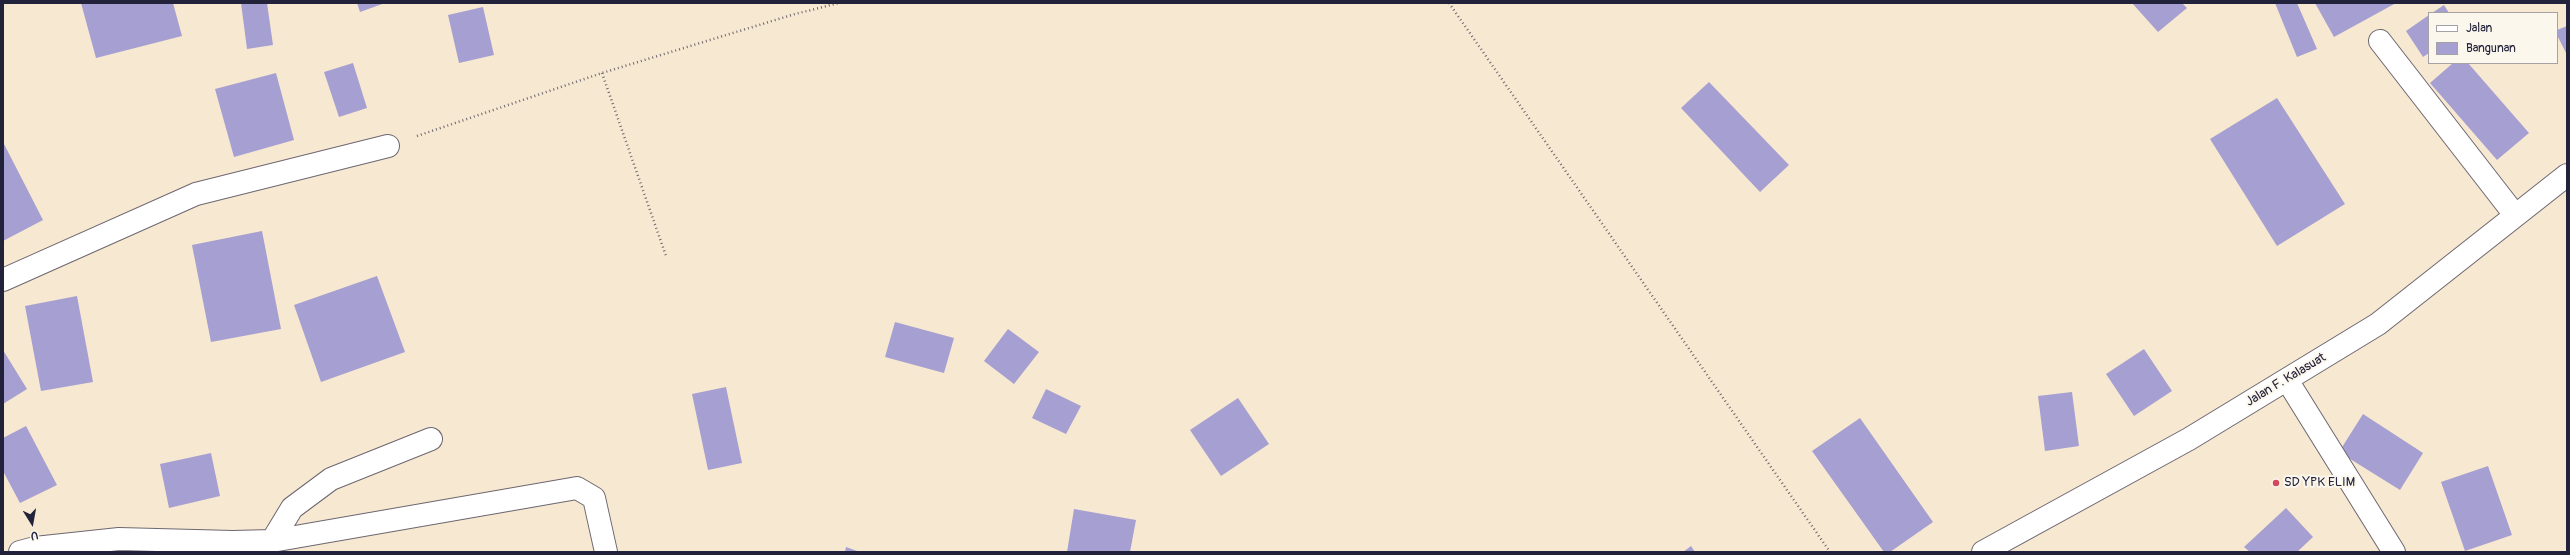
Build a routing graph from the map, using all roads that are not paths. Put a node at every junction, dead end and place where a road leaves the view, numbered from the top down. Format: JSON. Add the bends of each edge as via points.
{"nodes":[{"id":1,"x":2380,"y":41,"type":"dead end"},
{"id":2,"x":388,"y":146,"type":"road end"},
{"id":3,"x":2567,"y":175,"type":"edge"},
{"id":4,"x":2515,"y":215,"type":"junction"},
{"id":5,"x":3,"y":280,"type":"edge"},
{"id":6,"x":2287,"y":380,"type":"junction"},
{"id":7,"x":431,"y":439,"type":"dead end"},
{"id":8,"x":272,"y":541,"type":"junction"},
{"id":9,"x":20,"y":552,"type":"edge"},
{"id":10,"x":606,"y":552,"type":"edge"},
{"id":11,"x":1983,"y":552,"type":"edge"},
{"id":12,"x":2394,"y":552,"type":"edge"}],
"edges":[{"from":1,"to":4,"type":"street"},
{"from":2,"to":5,"type":"street","via":[[196,194]]},
{"from":3,"to":4,"type":"street","name":"Jalan F. Kalasuat"},
{"from":4,"to":6,"type":"street","name":"Jalan F. Kalasuat","via":[[2378,324]]},
{"from":6,"to":11,"type":"street","name":"Jalan F. Kalasuat","via":[[2188,439]]},
{"from":6,"to":12,"type":"street"},
{"from":7,"to":8,"type":"street","via":[[331,479],[292,508]]},
{"from":8,"to":9,"type":"street","via":[[119,539],[35,548]]},
{"from":8,"to":10,"type":"street","via":[[577,488],[594,498]]}]}
